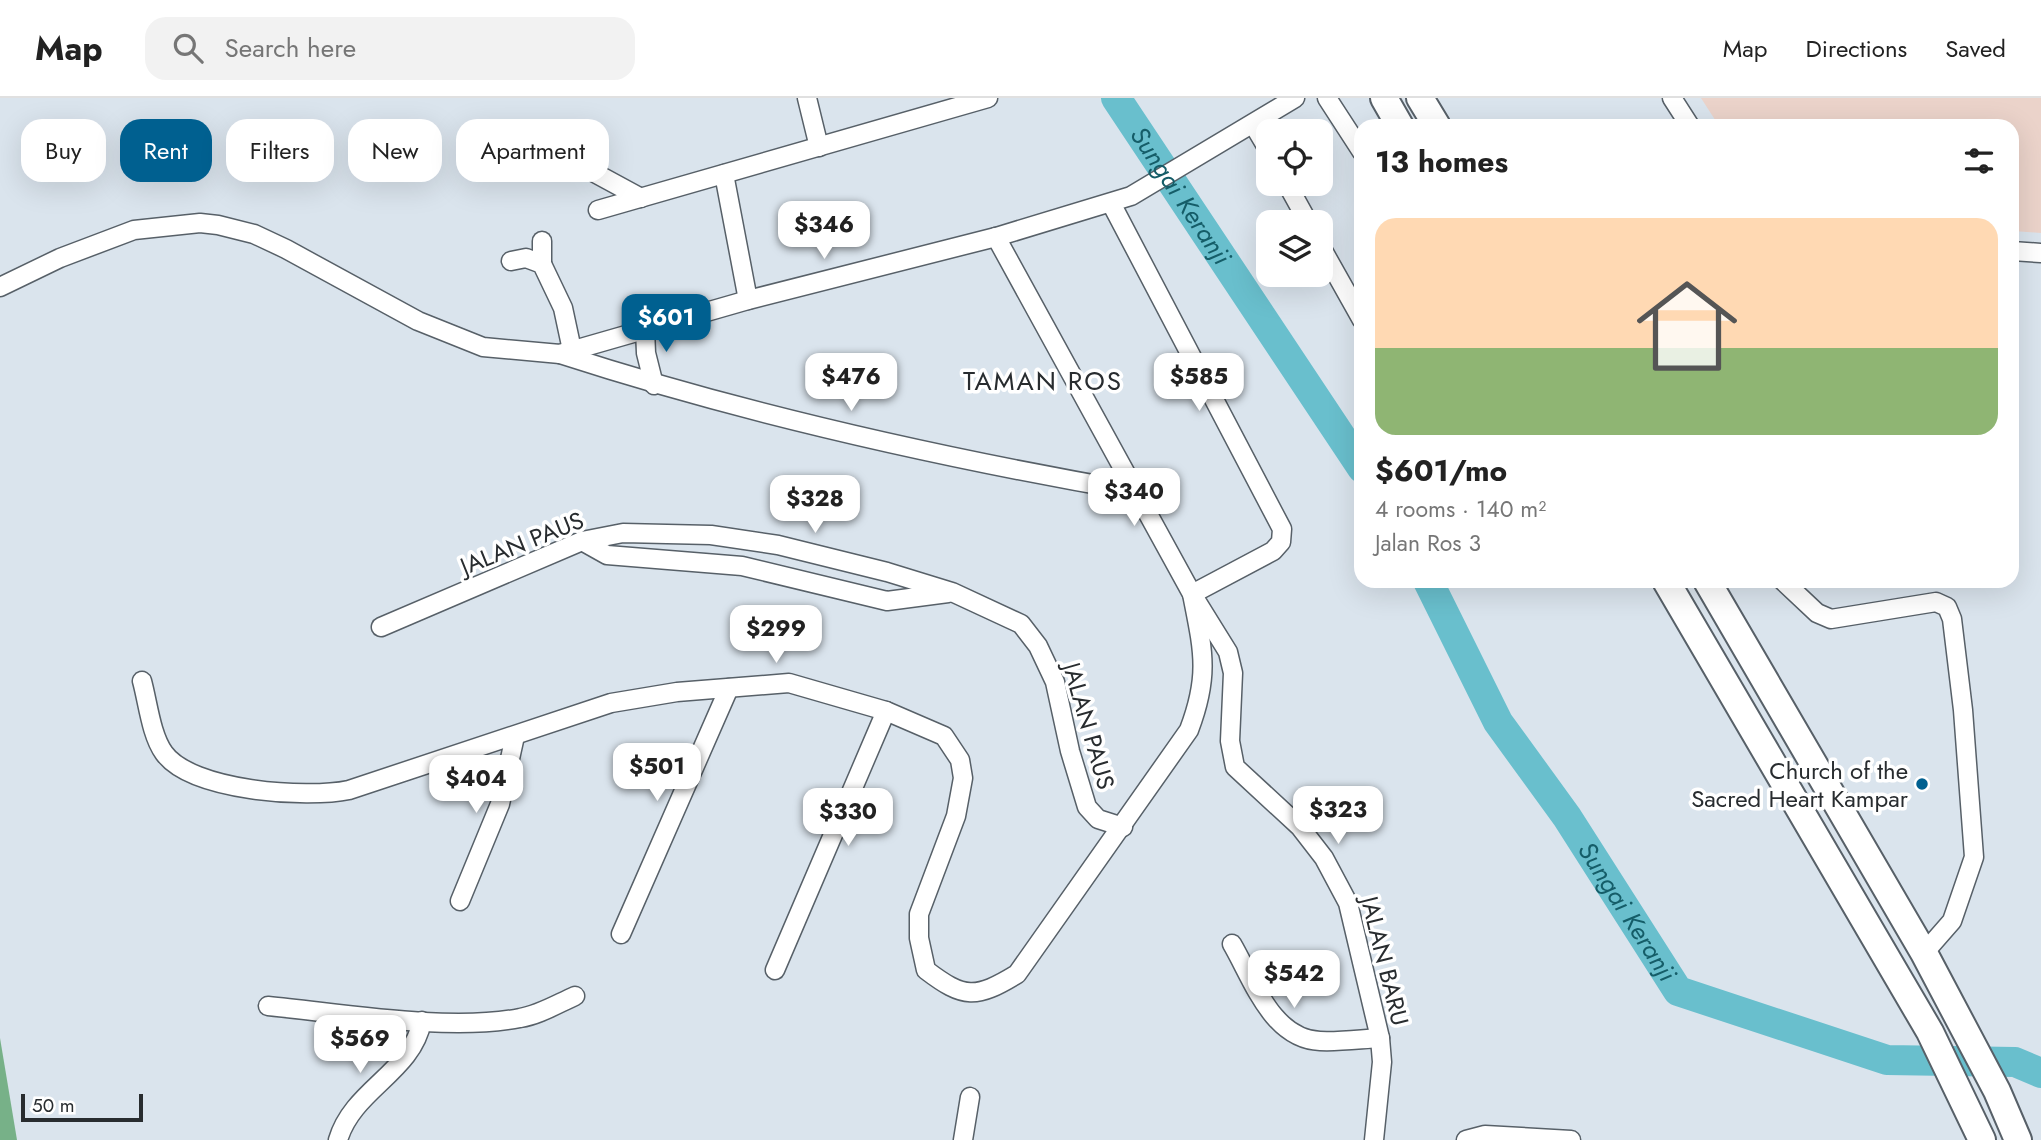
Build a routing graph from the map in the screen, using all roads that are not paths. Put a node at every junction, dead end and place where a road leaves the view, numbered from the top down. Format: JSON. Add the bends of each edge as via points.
{"nodes":[{"id":1,"x":807,"y":98,"type":"edge"},
{"id":2,"x":988,"y":98,"type":"edge"},
{"id":3,"x":1295,"y":98,"type":"edge"},
{"id":4,"x":1327,"y":98,"type":"edge"},
{"id":5,"x":1420,"y":98,"type":"edge"},
{"id":6,"x":1672,"y":98,"type":"edge"},
{"id":7,"x":1433,"y":119,"type":"edge"},
{"id":8,"x":1686,"y":119,"type":"edge"},
{"id":9,"x":1254,"y":124,"type":"junction"},
{"id":10,"x":1256,"y":128,"type":"edge"},
{"id":11,"x":1354,"y":140,"type":"edge"},
{"id":12,"x":818,"y":147,"type":"junction"},
{"id":13,"x":724,"y":174,"type":"junction"},
{"id":14,"x":609,"y":180,"type":"edge"},
{"id":15,"x":642,"y":198,"type":"junction"},
{"id":16,"x":1111,"y":203,"type":"junction"},
{"id":17,"x":598,"y":210,"type":"dead end"},
{"id":18,"x":996,"y":237,"type":"junction"},
{"id":19,"x":541,"y":241,"type":"dead end"},
{"id":20,"x":2019,"y":251,"type":"edge"},
{"id":21,"x":2041,"y":253,"type":"edge"},
{"id":22,"x":511,"y":261,"type":"dead end"},
{"id":23,"x":542,"y":264,"type":"junction"},
{"id":24,"x":1333,"y":268,"type":"edge"},
{"id":25,"x":0,"y":287,"type":"edge"},
{"id":26,"x":748,"y":300,"type":"junction"},
{"id":27,"x":1354,"y":306,"type":"edge"},
{"id":28,"x":645,"y":329,"type":"junction"},
{"id":29,"x":566,"y":352,"type":"junction"},
{"id":30,"x":654,"y":384,"type":"junction"},
{"id":31,"x":1137,"y":492,"type":"junction"},
{"id":32,"x":582,"y":541,"type":"junction"},
{"id":33,"x":1670,"y":588,"type":"edge"},
{"id":34,"x":1711,"y":588,"type":"edge"},
{"id":35,"x":1790,"y":588,"type":"edge"},
{"id":36,"x":952,"y":592,"type":"junction"},
{"id":37,"x":1192,"y":594,"type":"junction"},
{"id":38,"x":381,"y":627,"type":"dead end"},
{"id":39,"x":142,"y":681,"type":"dead end"},
{"id":40,"x":729,"y":688,"type":"junction"},
{"id":41,"x":886,"y":711,"type":"junction"},
{"id":42,"x":515,"y":736,"type":"junction"},
{"id":43,"x":1123,"y":827,"type":"junction"},
{"id":44,"x":460,"y":901,"type":"dead end"},
{"id":45,"x":621,"y":934,"type":"dead end"},
{"id":46,"x":1232,"y":944,"type":"dead end"},
{"id":47,"x":1924,"y":953,"type":"junction"},
{"id":48,"x":775,"y":970,"type":"dead end"},
{"id":49,"x":575,"y":996,"type":"dead end"},
{"id":50,"x":268,"y":1006,"type":"dead end"},
{"id":51,"x":422,"y":1021,"type":"junction"},
{"id":52,"x":1380,"y":1038,"type":"junction"},
{"id":53,"x":970,"y":1097,"type":"dead end"},
{"id":54,"x":338,"y":1140,"type":"edge"},
{"id":55,"x":964,"y":1140,"type":"edge"},
{"id":56,"x":1374,"y":1140,"type":"edge"},
{"id":57,"x":1466,"y":1140,"type":"edge"},
{"id":58,"x":1571,"y":1140,"type":"edge"},
{"id":59,"x":1982,"y":1140,"type":"edge"},
{"id":60,"x":2018,"y":1140,"type":"edge"}],
"edges":[{"from":1,"to":12,"type":"street"},
{"from":2,"to":12,"type":"street"},
{"from":3,"to":9,"type":"street"},
{"from":4,"to":11,"type":"street"},
{"from":5,"to":7,"type":"highway"},
{"from":6,"to":8,"type":"street"},
{"from":9,"to":10,"type":"street"},
{"from":9,"to":16,"type":"street","via":[[1131,196]]},
{"from":12,"to":13,"type":"street"},
{"from":13,"to":15,"type":"street"},
{"from":13,"to":26,"type":"street"},
{"from":14,"to":15,"type":"street"},
{"from":15,"to":17,"type":"street"},
{"from":16,"to":18,"type":"street"},
{"from":16,"to":37,"type":"street","via":[[1282,529],[1281,542],[1273,551]]},
{"from":18,"to":26,"type":"street"},
{"from":18,"to":31,"type":"street"},
{"from":19,"to":23,"type":"street"},
{"from":20,"to":21,"type":"street"},
{"from":22,"to":23,"type":"street","via":[[526,258]]},
{"from":23,"to":29,"type":"street","via":[[563,309]]},
{"from":24,"to":27,"type":"street"},
{"from":25,"to":29,"type":"street","via":[[134,230],[218,225],[286,248],[418,321],[483,347]]},
{"from":26,"to":28,"type":"street"},
{"from":28,"to":29,"type":"street"},
{"from":28,"to":30,"type":"street"},
{"from":29,"to":30,"type":"street"},
{"from":30,"to":31,"type":"street","via":[[969,463]]},
{"from":31,"to":37,"type":"street"},
{"from":32,"to":36,"type":"street","name":"JALAN PAUS","via":[[646,531],[711,535],[778,545]]},
{"from":32,"to":36,"type":"street","via":[[607,555],[742,566],[887,601]]},
{"from":32,"to":38,"type":"street","name":"JALAN PAUS"},
{"from":33,"to":59,"type":"highway","via":[[1930,1032]]},
{"from":34,"to":47,"type":"highway"},
{"from":35,"to":47,"type":"street","via":[[1817,613],[1831,619],[1936,602],[1947,607],[1952,619],[1964,710],[1973,857],[1952,921]]},
{"from":36,"to":43,"type":"street","name":"JALAN PAUS","via":[[1021,624],[1038,646],[1055,682],[1087,807],[1098,819]]},
{"from":37,"to":43,"type":"street","via":[[1205,658],[1198,707],[1189,730]]},
{"from":37,"to":52,"type":"street","name":"JALAN BARU","via":[[1228,652],[1233,673],[1230,741],[1235,767],[1300,827],[1324,858],[1348,903]]},
{"from":39,"to":42,"type":"street","via":[[159,744],[173,762],[203,777],[261,791],[325,795]]},
{"from":40,"to":41,"type":"street","via":[[789,683]]},
{"from":40,"to":42,"type":"street","via":[[611,702]]},
{"from":40,"to":45,"type":"street"},
{"from":41,"to":43,"type":"street","via":[[944,736],[960,760],[963,778],[956,816],[919,914],[926,970],[952,990],[991,990],[1017,974]]},
{"from":41,"to":48,"type":"street"},
{"from":42,"to":44,"type":"street","via":[[500,804]]},
{"from":46,"to":52,"type":"street","via":[[1277,1022],[1297,1036],[1318,1041]]},
{"from":47,"to":60,"type":"highway"},
{"from":49,"to":51,"type":"street","via":[[522,1018]]},
{"from":50,"to":51,"type":"street"},
{"from":51,"to":54,"type":"street","via":[[410,1053],[356,1105]]},
{"from":52,"to":56,"type":"street","name":"JALAN BARU"},
{"from":53,"to":55,"type":"street"},
{"from":57,"to":58,"type":"street","via":[[1485,1136]]}]}
